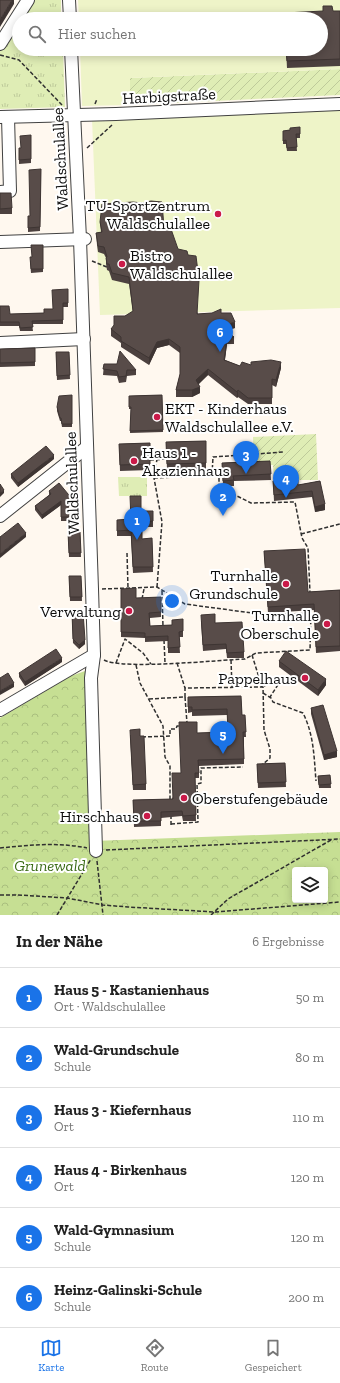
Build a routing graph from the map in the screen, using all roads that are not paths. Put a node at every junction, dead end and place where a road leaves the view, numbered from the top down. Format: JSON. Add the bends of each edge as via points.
{"nodes":[{"id":1,"x":28,"y":0,"type":"edge"},
{"id":2,"x":69,"y":0,"type":"edge"},
{"id":3,"x":20,"y":12,"type":"edge"},
{"id":4,"x":70,"y":12,"type":"edge"},
{"id":5,"x":12,"y":25,"type":"edge"},
{"id":6,"x":0,"y":44,"type":"edge"},
{"id":7,"x":71,"y":56,"type":"edge"},
{"id":8,"x":340,"y":104,"type":"edge"},
{"id":9,"x":69,"y":112,"type":"junction"},
{"id":10,"x":4,"y":117,"type":"edge"},
{"id":11,"x":0,"y":192,"type":"edge"},
{"id":12,"x":83,"y":239,"type":"junction"},
{"id":13,"x":0,"y":242,"type":"edge"},
{"id":14,"x":84,"y":339,"type":"junction"},
{"id":15,"x":0,"y":343,"type":"edge"},
{"id":16,"x":87,"y":448,"type":"junction"},
{"id":17,"x":0,"y":516,"type":"edge"},
{"id":18,"x":98,"y":657,"type":"junction"},
{"id":19,"x":0,"y":710,"type":"edge"},
{"id":20,"x":96,"y":850,"type":"road end"}],
"edges":[{"from":1,"to":3,"type":"street"},
{"from":2,"to":4,"type":"street"},
{"from":5,"to":6,"type":"street"},
{"from":7,"to":9,"type":"street","name":"Waldschulallee"},
{"from":8,"to":9,"type":"street","name":"Harbigstraße","via":[[313,109],[126,114]]},
{"from":9,"to":10,"type":"street","name":"Harbigstraße"},
{"from":9,"to":12,"type":"street","name":"Waldschulallee","via":[[77,160]]},
{"from":10,"to":11,"type":"street","via":[[10,191]]},
{"from":12,"to":13,"type":"street"},
{"from":12,"to":14,"type":"street","name":"Waldschulallee","via":[[81,256]]},
{"from":14,"to":15,"type":"street"},
{"from":14,"to":16,"type":"street","name":"Waldschulallee"},
{"from":16,"to":17,"type":"street"},
{"from":16,"to":18,"type":"street","name":"Waldschulallee"},
{"from":18,"to":19,"type":"street"},
{"from":18,"to":20,"type":"street","name":"Waldschulallee","via":[[91,678]]}]}
